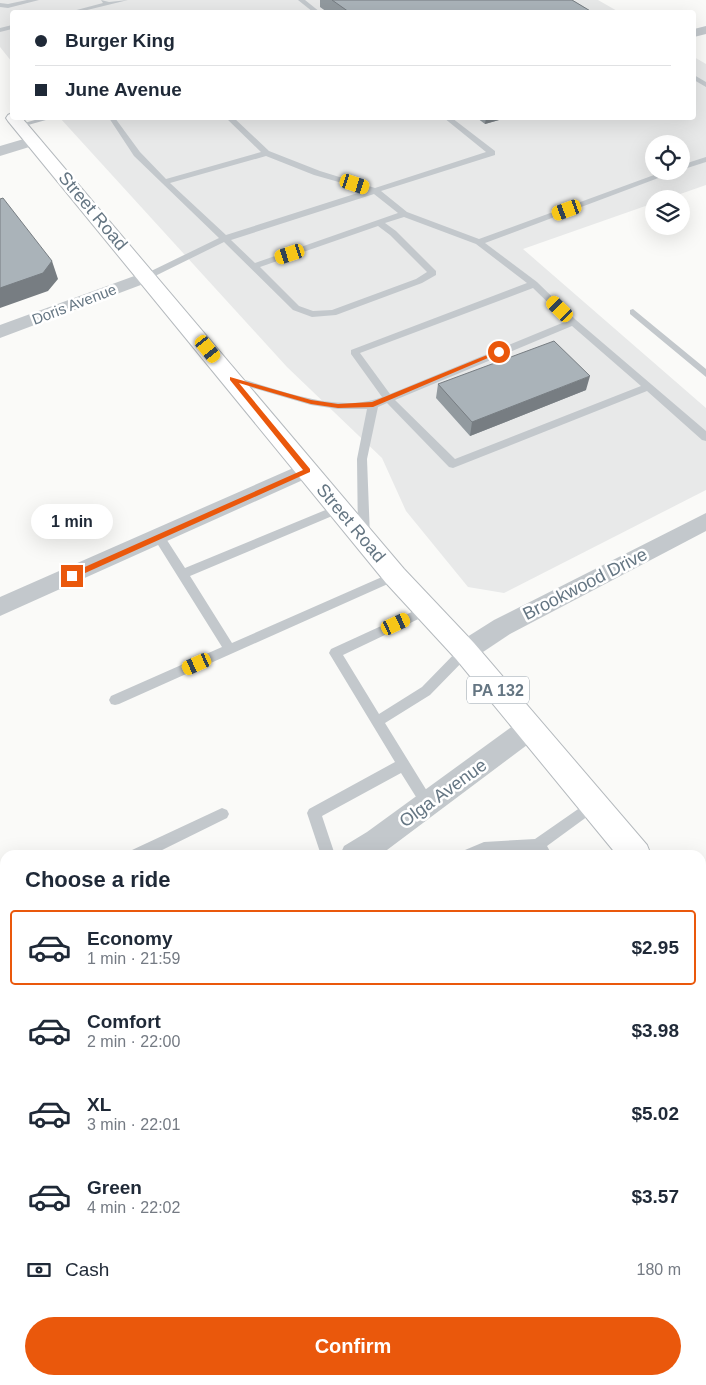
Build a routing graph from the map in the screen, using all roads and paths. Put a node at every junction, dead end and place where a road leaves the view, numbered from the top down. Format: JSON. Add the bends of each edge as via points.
{"nodes":[{"id":1,"x":36,"y":0,"type":"edge"},
{"id":2,"x":125,"y":0,"type":"edge"},
{"id":3,"x":301,"y":0,"type":"edge"},
{"id":4,"x":106,"y":2,"type":"edge"},
{"id":5,"x":0,"y":5,"type":"edge"},
{"id":6,"x":79,"y":10,"type":"edge"},
{"id":7,"x":314,"y":10,"type":"edge"},
{"id":8,"x":113,"y":120,"type":"edge"},
{"id":9,"x":232,"y":120,"type":"edge"},
{"id":10,"x":451,"y":120,"type":"edge"},
{"id":11,"x":17,"y":121,"type":"edge"},
{"id":12,"x":0,"y":151,"type":"edge"},
{"id":13,"x":266,"y":153,"type":"junction"},
{"id":14,"x":706,"y":160,"type":"edge"},
{"id":15,"x":690,"y":165,"type":"edge"},
{"id":16,"x":648,"y":180,"type":"edge"},
{"id":17,"x":164,"y":182,"type":"junction"},
{"id":18,"x":374,"y":190,"type":"junction"},
{"id":19,"x":404,"y":214,"type":"junction"},
{"id":20,"x":381,"y":224,"type":"junction"},
{"id":21,"x":224,"y":239,"type":"junction"},
{"id":22,"x":479,"y":242,"type":"junction"},
{"id":23,"x":254,"y":266,"type":"junction"},
{"id":24,"x":148,"y":276,"type":"junction"},
{"id":25,"x":534,"y":284,"type":"junction"},
{"id":26,"x":632,"y":312,"type":"dead end"},
{"id":27,"x":573,"y":322,"type":"junction"},
{"id":28,"x":0,"y":332,"type":"edge"},
{"id":29,"x":706,"y":374,"type":"edge"},
{"id":30,"x":232,"y":379,"type":"junction"},
{"id":31,"x":649,"y":387,"type":"junction"},
{"id":32,"x":388,"y":398,"type":"junction"},
{"id":33,"x":373,"y":405,"type":"junction"},
{"id":34,"x":706,"y":437,"type":"edge"},
{"id":35,"x":307,"y":470,"type":"junction"},
{"id":36,"x":340,"y":508,"type":"junction"},
{"id":37,"x":706,"y":521,"type":"edge"},
{"id":38,"x":159,"y":536,"type":"junction"},
{"id":39,"x":364,"y":536,"type":"junction"},
{"id":40,"x":183,"y":574,"type":"junction"},
{"id":41,"x":395,"y":576,"type":"junction"},
{"id":42,"x":0,"y":607,"type":"edge"},
{"id":43,"x":427,"y":610,"type":"junction"},
{"id":44,"x":230,"y":649,"type":"junction"},
{"id":45,"x":465,"y":651,"type":"junction"},
{"id":46,"x":115,"y":700,"type":"dead end"},
{"id":47,"x":377,"y":722,"type":"junction"},
{"id":48,"x":530,"y":728,"type":"junction"},
{"id":49,"x":404,"y":765,"type":"junction"},
{"id":50,"x":428,"y":804,"type":"junction"},
{"id":51,"x":594,"y":804,"type":"junction"},
{"id":52,"x":222,"y":814,"type":"dead end"},
{"id":53,"x":147,"y":850,"type":"edge"},
{"id":54,"x":326,"y":850,"type":"edge"},
{"id":55,"x":361,"y":850,"type":"edge"},
{"id":56,"x":482,"y":850,"type":"edge"},
{"id":57,"x":541,"y":850,"type":"edge"},
{"id":58,"x":632,"y":850,"type":"edge"}],
"edges":[{"from":1,"to":5,"type":"lane"},
{"from":2,"to":4,"type":"lane"},
{"from":3,"to":7,"type":"lane"},
{"from":4,"to":6,"type":"lane"},
{"from":8,"to":17,"type":"lane","via":[[137,154]]},
{"from":9,"to":13,"type":"lane"},
{"from":10,"to":18,"type":"lane","via":[[492,153]]},
{"from":11,"to":12,"type":"street"},
{"from":11,"to":24,"type":"main road","name":"Street Road","number":"PA 132"},
{"from":13,"to":17,"type":"lane"},
{"from":13,"to":18,"type":"lane"},
{"from":14,"to":15,"type":"lane"},
{"from":16,"to":22,"type":"lane"},
{"from":17,"to":21,"type":"lane"},
{"from":18,"to":19,"type":"lane"},
{"from":18,"to":21,"type":"lane"},
{"from":19,"to":20,"type":"lane"},
{"from":19,"to":22,"type":"lane"},
{"from":20,"to":23,"type":"lane"},
{"from":20,"to":23,"type":"lane","via":[[434,272],[419,281],[333,313],[312,314],[296,308]]},
{"from":21,"to":23,"type":"lane"},
{"from":21,"to":24,"type":"lane"},
{"from":22,"to":25,"type":"lane"},
{"from":24,"to":28,"type":"street","name":"Doris Avenue"},
{"from":24,"to":30,"type":"main road","name":"Street Road","number":"PA 132"},
{"from":25,"to":27,"type":"lane"},
{"from":25,"to":32,"type":"lane","via":[[354,352]]},
{"from":26,"to":29,"type":"lane"},
{"from":27,"to":31,"type":"lane"},
{"from":27,"to":32,"type":"lane"},
{"from":30,"to":33,"type":"lane","via":[[311,402],[338,406]]},
{"from":30,"to":35,"type":"main road","name":"Street Road","number":"PA 132"},
{"from":31,"to":32,"type":"lane","via":[[453,464]]},
{"from":31,"to":34,"type":"lane"},
{"from":32,"to":33,"type":"lane"},
{"from":33,"to":39,"type":"lane","via":[[362,459]]},
{"from":35,"to":36,"type":"main road","name":"Street Road","number":"PA 132"},
{"from":35,"to":38,"type":"street"},
{"from":36,"to":39,"type":"main road","name":"Street Road","number":"PA 132"},
{"from":36,"to":40,"type":"lane"},
{"from":37,"to":45,"type":"street","name":"Brookwood Drive","via":[[502,627]]},
{"from":38,"to":40,"type":"lane"},
{"from":38,"to":42,"type":"street"},
{"from":39,"to":41,"type":"main road","name":"Street Road","number":"PA 132"},
{"from":40,"to":44,"type":"lane"},
{"from":41,"to":43,"type":"main road","name":"Street Road","number":"PA 132"},
{"from":41,"to":44,"type":"lane"},
{"from":43,"to":45,"type":"main road","name":"Street Road","number":"PA 132"},
{"from":43,"to":47,"type":"lane","via":[[335,653]]},
{"from":44,"to":46,"type":"lane"},
{"from":45,"to":47,"type":"lane","via":[[426,691]]},
{"from":45,"to":48,"type":"main road","name":"Street Road","number":"PA 132"},
{"from":47,"to":49,"type":"lane"},
{"from":48,"to":50,"type":"street","name":"Olga Avenue"},
{"from":48,"to":51,"type":"main road","name":"Street Road","number":"PA 132"},
{"from":49,"to":50,"type":"lane"},
{"from":49,"to":54,"type":"lane","via":[[314,813]]},
{"from":50,"to":55,"type":"street","name":"Olga Avenue"},
{"from":51,"to":57,"type":"lane"},
{"from":51,"to":58,"type":"main road","name":"Street Road","number":"PA 132"},
{"from":52,"to":53,"type":"lane"},
{"from":56,"to":57,"type":"lane"}]}
